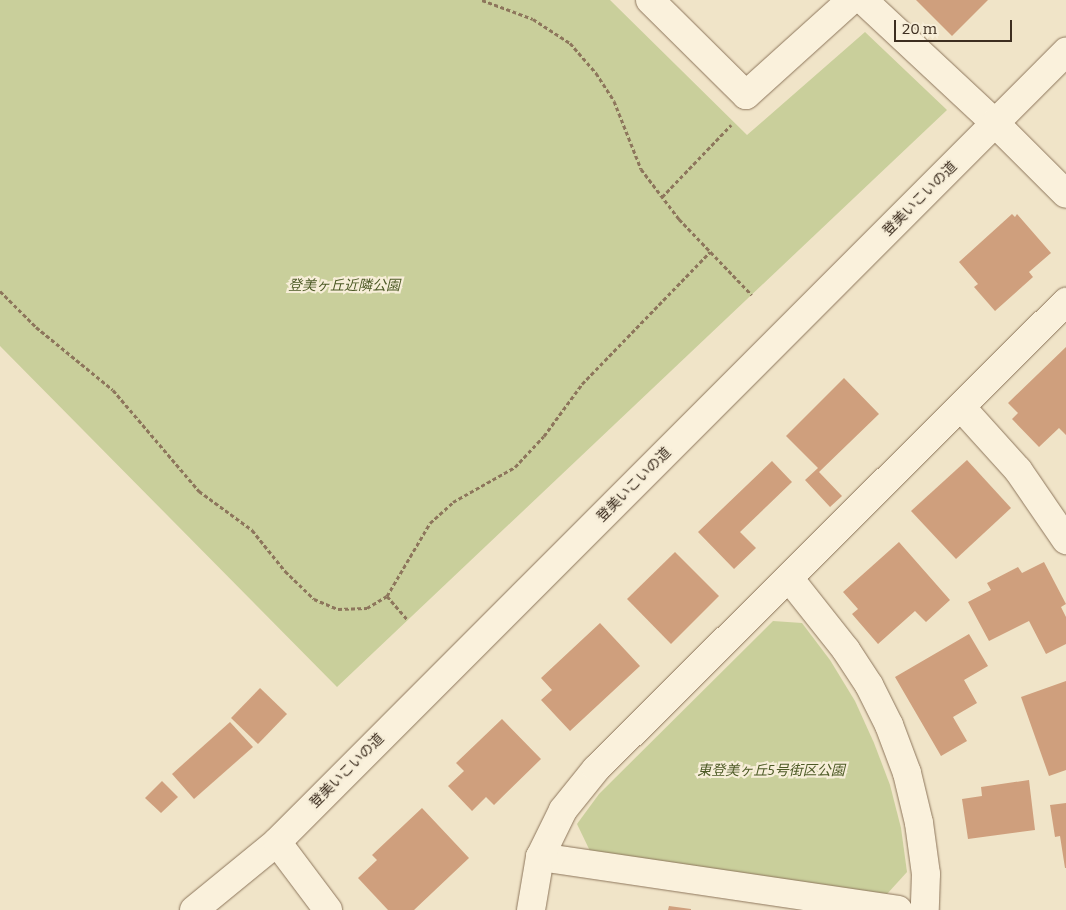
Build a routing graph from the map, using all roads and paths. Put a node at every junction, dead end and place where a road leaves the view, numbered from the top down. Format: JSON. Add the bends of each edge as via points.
{"nodes":[{"id":1,"x":482,"y":0,"type":"edge"},
{"id":2,"x":650,"y":0,"type":"edge"},
{"id":3,"x":851,"y":0,"type":"edge"},
{"id":4,"x":863,"y":0,"type":"edge"},
{"id":5,"x":1066,"y":52,"type":"edge"},
{"id":6,"x":746,"y":95,"type":"junction"},
{"id":7,"x":995,"y":123,"type":"junction"},
{"id":8,"x":1066,"y":194,"type":"edge"},
{"id":9,"x":662,"y":197,"type":"junction"},
{"id":10,"x":710,"y":252,"type":"junction"},
{"id":11,"x":0,"y":291,"type":"edge"},
{"id":12,"x":752,"y":295,"type":"dead end"},
{"id":13,"x":1066,"y":302,"type":"edge"},
{"id":14,"x":961,"y":407,"type":"junction"},
{"id":15,"x":1066,"y":540,"type":"edge"},
{"id":16,"x":789,"y":578,"type":"junction"},
{"id":17,"x":387,"y":596,"type":"junction"},
{"id":18,"x":408,"y":620,"type":"dead end"},
{"id":19,"x":277,"y":842,"type":"junction"},
{"id":20,"x":540,"y":857,"type":"junction"},
{"id":21,"x":194,"y":910,"type":"edge"},
{"id":22,"x":328,"y":910,"type":"edge"},
{"id":23,"x":532,"y":910,"type":"edge"},
{"id":24,"x":898,"y":910,"type":"edge"},
{"id":25,"x":925,"y":910,"type":"edge"}],
"edges":[{"from":1,"to":9,"type":"path","via":[[533,19],[570,43],[596,73],[614,101],[641,169]]},
{"from":2,"to":6,"type":"street"},
{"from":3,"to":6,"type":"street"},
{"from":4,"to":7,"type":"street"},
{"from":5,"to":7,"type":"street","name":"登美いこいの道"},
{"from":6,"to":9,"type":"path","via":[[734,122]]},
{"from":7,"to":8,"type":"street"},
{"from":7,"to":19,"type":"street","name":"登美いこいの道"},
{"from":9,"to":10,"type":"path"},
{"from":10,"to":12,"type":"path"},
{"from":10,"to":17,"type":"path","via":[[582,384],[544,436],[515,467],[452,502],[430,523]]},
{"from":11,"to":17,"type":"path","via":[[36,327],[113,390],[199,491],[252,530],[285,571],[314,599],[338,609],[367,608]]},
{"from":13,"to":14,"type":"street"},
{"from":14,"to":15,"type":"street","via":[[1018,470]]},
{"from":14,"to":16,"type":"street"},
{"from":16,"to":20,"type":"street","via":[[596,769],[563,810]]},
{"from":16,"to":25,"type":"street","via":[[846,650],[869,685],[889,725],[907,774],[919,823],[926,874]]},
{"from":17,"to":18,"type":"path"},
{"from":19,"to":21,"type":"street","name":"登美いこいの道"},
{"from":19,"to":22,"type":"street"},
{"from":20,"to":23,"type":"street"},
{"from":20,"to":24,"type":"street"}]}
